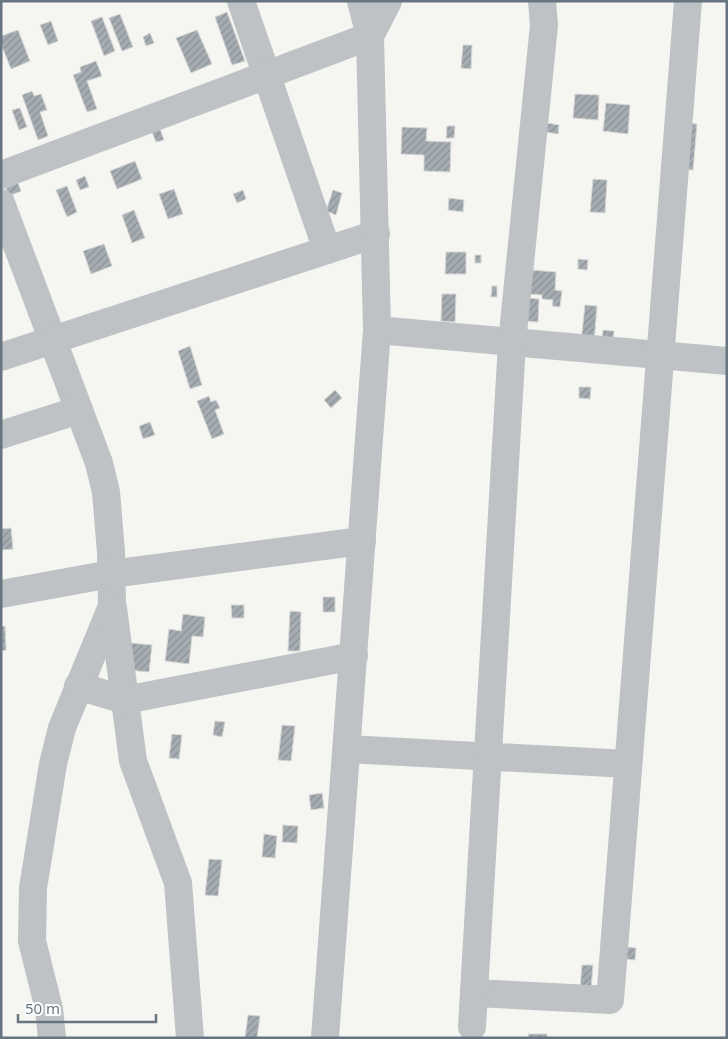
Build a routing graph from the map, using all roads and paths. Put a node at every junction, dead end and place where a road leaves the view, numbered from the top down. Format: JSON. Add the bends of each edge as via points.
{"nodes":[{"id":1,"x":241,"y":1,"type":"edge"},
{"id":2,"x":361,"y":1,"type":"edge"},
{"id":3,"x":388,"y":1,"type":"edge"},
{"id":4,"x":542,"y":1,"type":"edge"},
{"id":5,"x":688,"y":1,"type":"edge"},
{"id":6,"x":370,"y":36,"type":"junction"},
{"id":7,"x":267,"y":75,"type":"junction"},
{"id":8,"x":1,"y":175,"type":"edge"},
{"id":9,"x":1,"y":203,"type":"edge"},
{"id":10,"x":376,"y":234,"type":"junction"},
{"id":11,"x":328,"y":250,"type":"junction"},
{"id":12,"x":377,"y":330,"type":"junction"},
{"id":13,"x":52,"y":340,"type":"junction"},
{"id":14,"x":512,"y":343,"type":"junction"},
{"id":15,"x":660,"y":356,"type":"junction"},
{"id":16,"x":1,"y":357,"type":"edge"},
{"id":17,"x":727,"y":361,"type":"edge"},
{"id":18,"x":79,"y":410,"type":"junction"},
{"id":19,"x":1,"y":435,"type":"edge"},
{"id":20,"x":362,"y":541,"type":"junction"},
{"id":21,"x":111,"y":574,"type":"junction"},
{"id":22,"x":1,"y":594,"type":"edge"},
{"id":23,"x":112,"y":606,"type":"junction"},
{"id":24,"x":354,"y":656,"type":"junction"},
{"id":25,"x":78,"y":686,"type":"junction"},
{"id":26,"x":125,"y":700,"type":"junction"},
{"id":27,"x":347,"y":749,"type":"junction"},
{"id":28,"x":488,"y":757,"type":"junction"},
{"id":29,"x":628,"y":764,"type":"junction"},
{"id":30,"x":474,"y":993,"type":"junction"},
{"id":31,"x":472,"y":1027,"type":"dead end"},
{"id":32,"x":52,"y":1038,"type":"edge"},
{"id":33,"x":190,"y":1038,"type":"edge"},
{"id":34,"x":326,"y":1038,"type":"edge"}],
"edges":[{"from":1,"to":7,"type":"street"},
{"from":2,"to":6,"type":"street"},
{"from":3,"to":6,"type":"street"},
{"from":4,"to":14,"type":"street","via":[[544,26]]},
{"from":5,"to":15,"type":"street"},
{"from":6,"to":7,"type":"street"},
{"from":6,"to":10,"type":"street"},
{"from":7,"to":8,"type":"street"},
{"from":7,"to":11,"type":"street"},
{"from":9,"to":13,"type":"street"},
{"from":10,"to":11,"type":"street"},
{"from":10,"to":12,"type":"street"},
{"from":11,"to":13,"type":"street"},
{"from":12,"to":14,"type":"street"},
{"from":12,"to":20,"type":"street"},
{"from":13,"to":16,"type":"street"},
{"from":13,"to":18,"type":"street"},
{"from":14,"to":15,"type":"street"},
{"from":14,"to":28,"type":"street"},
{"from":15,"to":17,"type":"street"},
{"from":15,"to":29,"type":"street"},
{"from":18,"to":19,"type":"street"},
{"from":18,"to":21,"type":"street","via":[[106,492]]},
{"from":20,"to":21,"type":"street"},
{"from":20,"to":24,"type":"street"},
{"from":21,"to":22,"type":"street"},
{"from":21,"to":23,"type":"street"},
{"from":23,"to":25,"type":"street"},
{"from":23,"to":26,"type":"street"},
{"from":24,"to":26,"type":"street"},
{"from":24,"to":27,"type":"street"},
{"from":25,"to":26,"type":"street"},
{"from":25,"to":32,"type":"street","via":[[52,764],[33,888],[32,942],[49,1009]]},
{"from":26,"to":33,"type":"street","via":[[133,761],[178,883]]},
{"from":27,"to":28,"type":"street"},
{"from":27,"to":34,"type":"street"},
{"from":28,"to":29,"type":"street"},
{"from":28,"to":30,"type":"street"},
{"from":29,"to":30,"type":"street","via":[[610,1000]]},
{"from":30,"to":31,"type":"street"}]}
